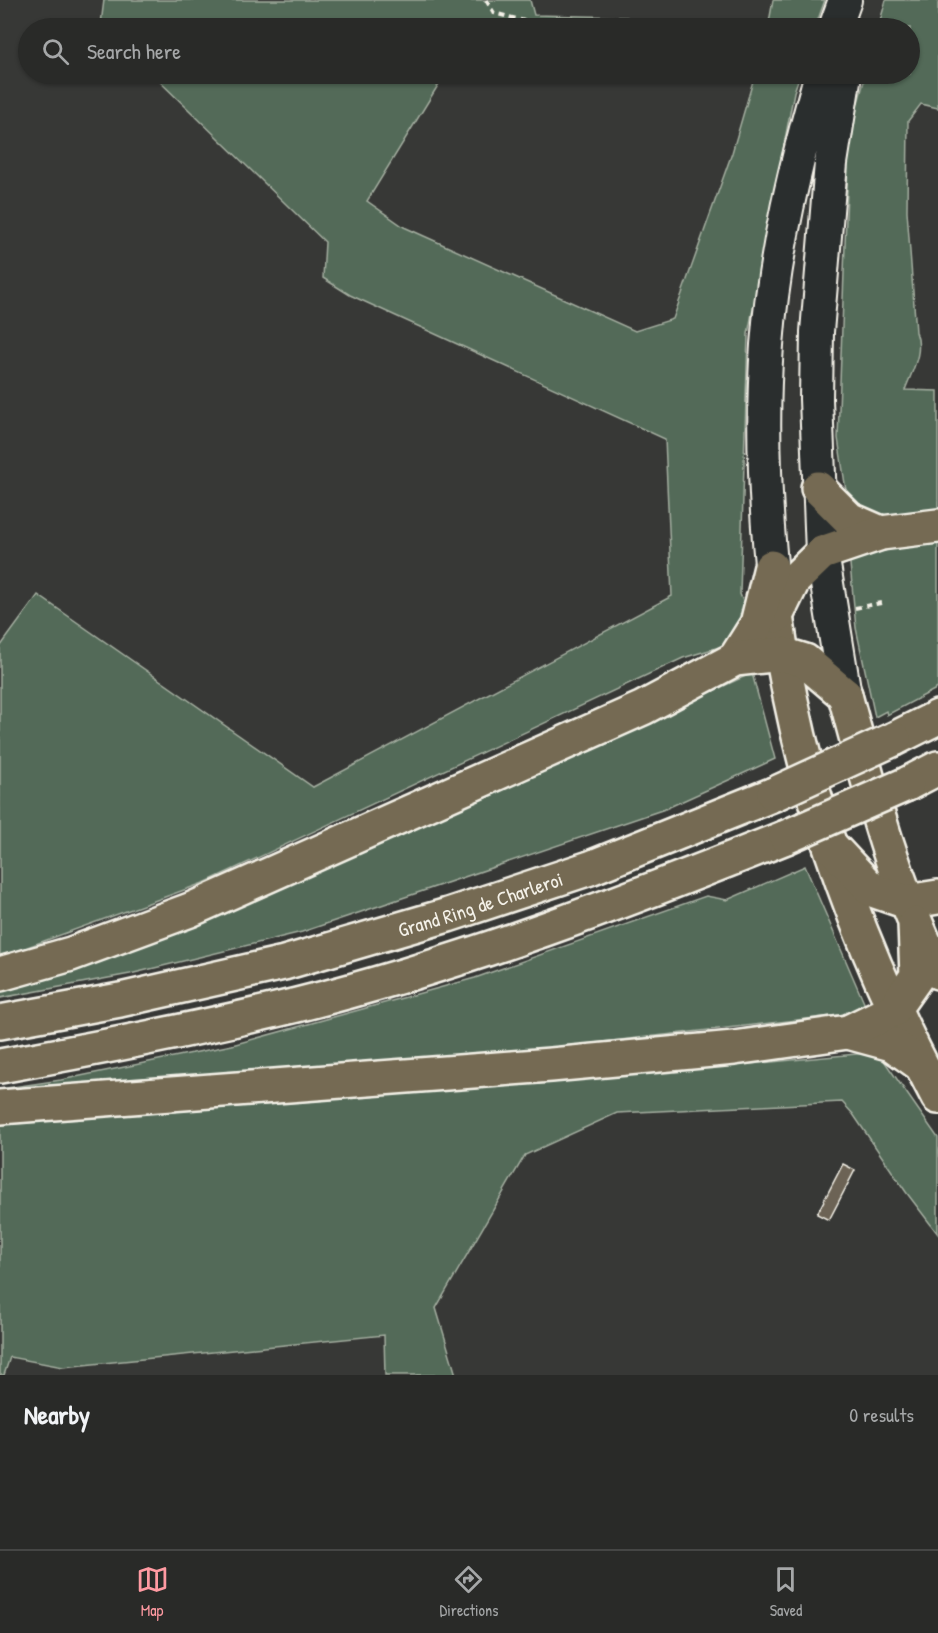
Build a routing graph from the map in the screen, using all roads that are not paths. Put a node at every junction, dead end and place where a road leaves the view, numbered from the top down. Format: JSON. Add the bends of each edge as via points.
{"nodes":[{"id":1,"x":844,"y":0,"type":"edge"},
{"id":2,"x":864,"y":0,"type":"edge"},
{"id":3,"x":838,"y":18,"type":"edge"},
{"id":4,"x":859,"y":18,"type":"edge"},
{"id":5,"x":818,"y":84,"type":"edge"},
{"id":6,"x":843,"y":84,"type":"edge"},
{"id":7,"x":818,"y":488,"type":"junction"},
{"id":8,"x":938,"y":526,"type":"edge"},
{"id":9,"x":881,"y":533,"type":"junction"},
{"id":10,"x":822,"y":553,"type":"junction"},
{"id":11,"x":771,"y":567,"type":"junction"},
{"id":12,"x":776,"y":616,"type":"junction"},
{"id":13,"x":782,"y":654,"type":"junction"},
{"id":14,"x":735,"y":659,"type":"junction"},
{"id":15,"x":845,"y":695,"type":"junction"},
{"id":16,"x":938,"y":717,"type":"edge"},
{"id":17,"x":938,"y":768,"type":"edge"},
{"id":18,"x":830,"y":845,"type":"junction"},
{"id":19,"x":928,"y":931,"type":"edge"},
{"id":20,"x":0,"y":974,"type":"edge"},
{"id":21,"x":893,"y":1010,"type":"junction"},
{"id":22,"x":0,"y":1022,"type":"edge"},
{"id":23,"x":848,"y":1032,"type":"junction"},
{"id":24,"x":920,"y":1064,"type":"junction"},
{"id":25,"x":0,"y":1066,"type":"edge"},
{"id":26,"x":938,"y":1097,"type":"edge"},
{"id":27,"x":0,"y":1107,"type":"edge"}],
"edges":[{"from":1,"to":3,"type":"main road"},
{"from":2,"to":4,"type":"main road"},
{"from":5,"to":11,"type":"main road","via":[[789,192],[767,344],[763,428]]},
{"from":6,"to":7,"type":"main road","via":[[831,163],[817,332]]},
{"from":7,"to":9,"type":"main road","via":[[849,519]]},
{"from":7,"to":10,"type":"main road"},
{"from":8,"to":9,"type":"main road"},
{"from":9,"to":10,"type":"main road"},
{"from":10,"to":12,"type":"main road","via":[[793,581]]},
{"from":10,"to":15,"type":"main road"},
{"from":11,"to":12,"type":"main road"},
{"from":11,"to":14,"type":"main road","via":[[757,624]]},
{"from":12,"to":13,"type":"main road"},
{"from":13,"to":14,"type":"main road"},
{"from":13,"to":15,"type":"main road","via":[[805,661]]},
{"from":13,"to":18,"type":"main road","via":[[800,740]]},
{"from":14,"to":20,"type":"main road","via":[[643,708],[190,910],[71,954]]},
{"from":15,"to":19,"type":"main road","via":[[881,828]]},
{"from":16,"to":22,"type":"main road","name":"Grand Ring de Charleroi","bridge":true,"via":[[774,794],[590,868],[437,918],[284,963]]},
{"from":17,"to":25,"type":"main road","bridge":true,"via":[[786,837],[605,909],[468,955],[299,1004],[130,1043]]},
{"from":18,"to":19,"type":"main road","via":[[872,890]]},
{"from":18,"to":21,"type":"main road"},
{"from":19,"to":21,"type":"main road","via":[[916,976]]},
{"from":21,"to":23,"type":"main road"},
{"from":21,"to":24,"type":"main road"},
{"from":23,"to":24,"type":"main road","via":[[892,1044]]},
{"from":23,"to":27,"type":"main road","via":[[734,1048],[551,1065]]},
{"from":24,"to":26,"type":"main road"}]}
